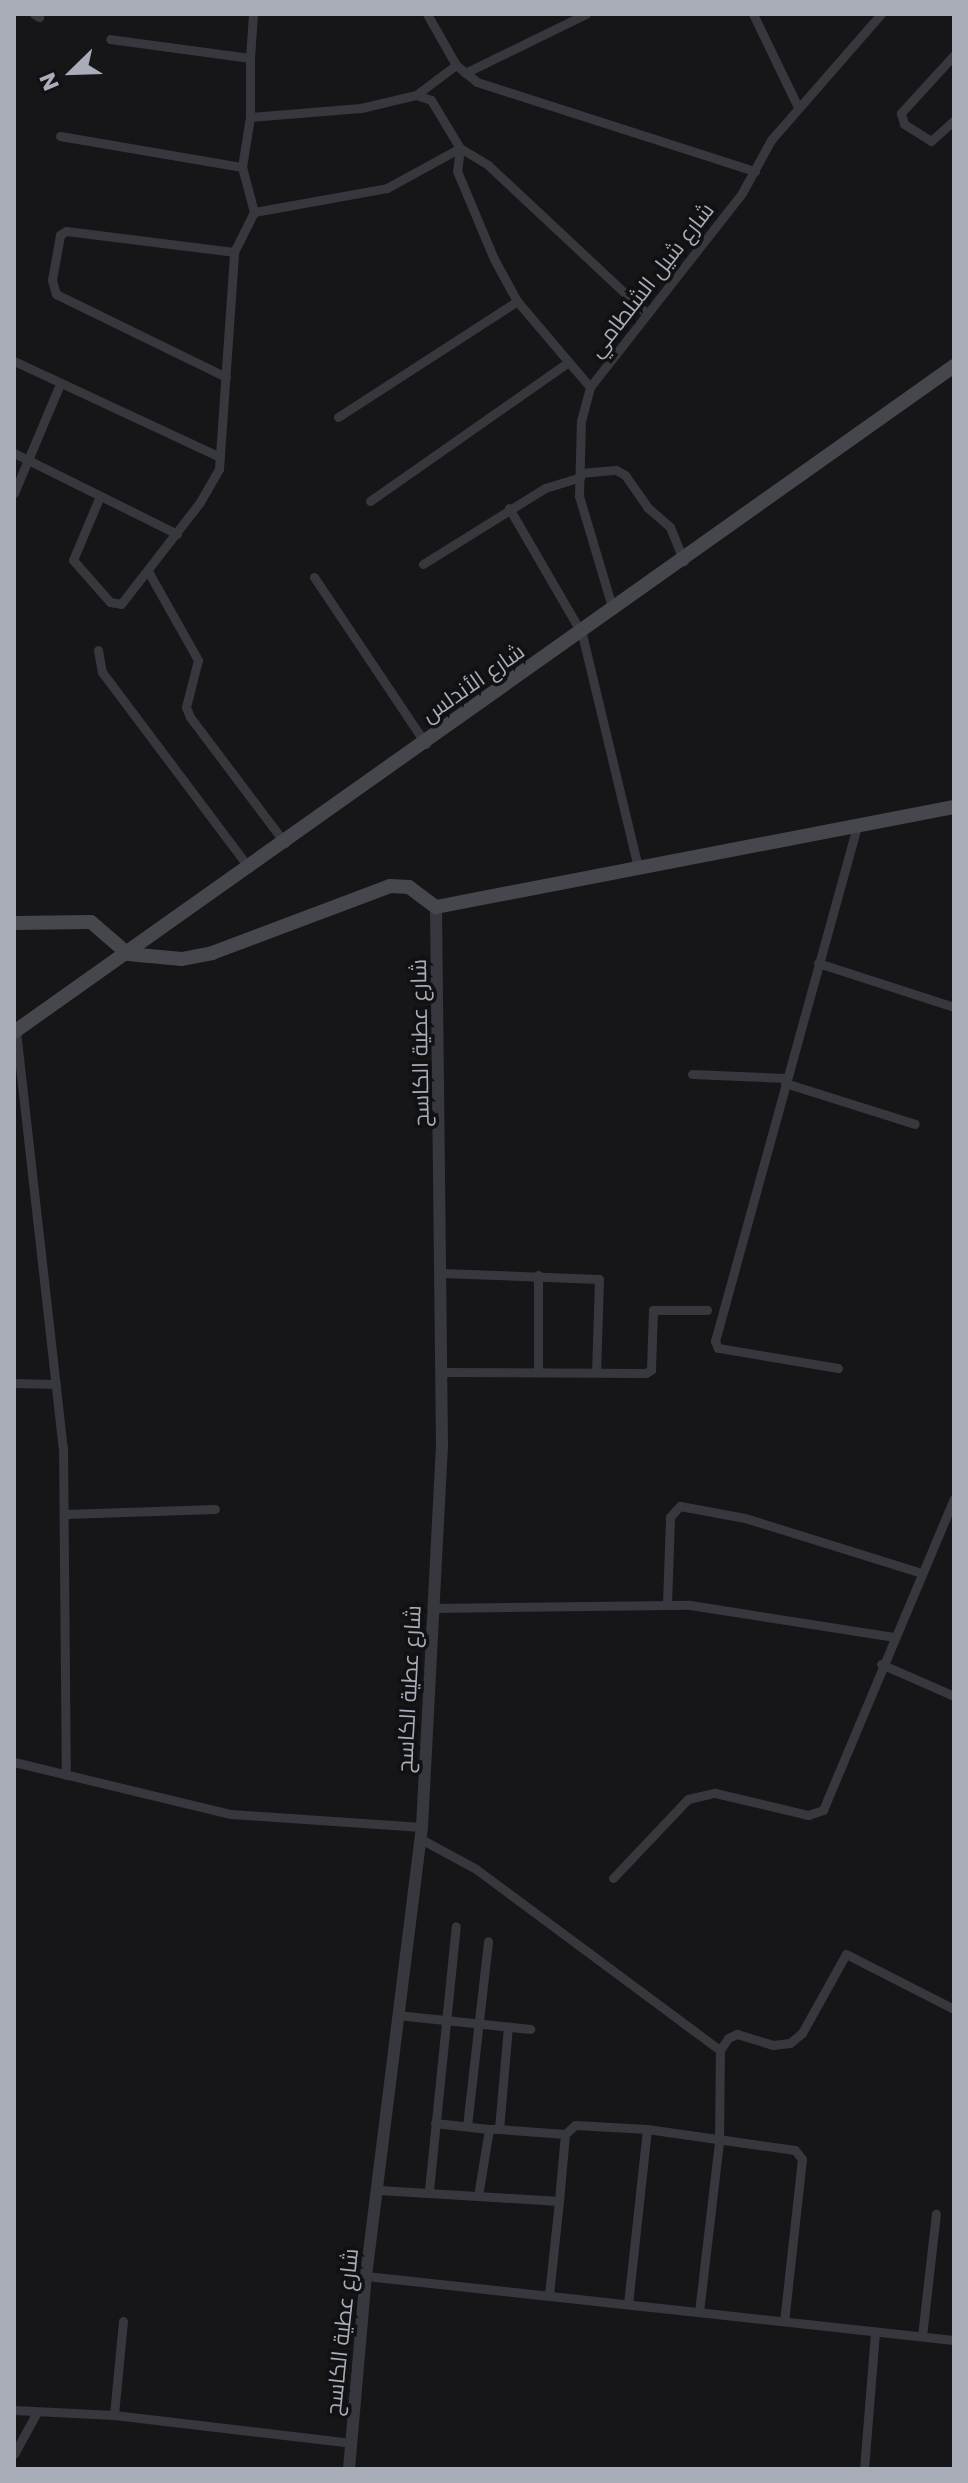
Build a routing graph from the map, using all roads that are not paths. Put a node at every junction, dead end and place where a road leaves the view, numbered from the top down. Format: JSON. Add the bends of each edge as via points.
{"nodes":[{"id":1,"x":253,"y":14,"type":"edge"},
{"id":2,"x":427,"y":14,"type":"edge"},
{"id":3,"x":586,"y":14,"type":"edge"},
{"id":4,"x":753,"y":14,"type":"edge"},
{"id":5,"x":881,"y":14,"type":"edge"},
{"id":6,"x":110,"y":39,"type":"dead end"},
{"id":7,"x":954,"y":55,"type":"edge"},
{"id":8,"x":250,"y":58,"type":"junction"},
{"id":9,"x":456,"y":65,"type":"junction"},
{"id":10,"x":465,"y":73,"type":"junction"},
{"id":11,"x":416,"y":95,"type":"junction"},
{"id":12,"x":798,"y":107,"type":"junction"},
{"id":13,"x":250,"y":117,"type":"junction"},
{"id":14,"x":954,"y":120,"type":"edge"},
{"id":15,"x":60,"y":136,"type":"dead end"},
{"id":16,"x":460,"y":148,"type":"junction"},
{"id":17,"x":242,"y":167,"type":"junction"},
{"id":18,"x":755,"y":171,"type":"junction"},
{"id":19,"x":254,"y":212,"type":"junction"},
{"id":20,"x":234,"y":252,"type":"junction"},
{"id":21,"x":517,"y":301,"type":"junction"},
{"id":22,"x":647,"y":314,"type":"junction"},
{"id":23,"x":14,"y":361,"type":"edge"},
{"id":24,"x":567,"y":363,"type":"junction"},
{"id":25,"x":954,"y":366,"type":"edge"},
{"id":26,"x":226,"y":377,"type":"junction"},
{"id":27,"x":60,"y":384,"type":"junction"},
{"id":28,"x":590,"y":387,"type":"junction"},
{"id":29,"x":338,"y":417,"type":"dead end"},
{"id":30,"x":14,"y":453,"type":"edge"},
{"id":31,"x":220,"y":457,"type":"junction"},
{"id":32,"x":27,"y":460,"type":"junction"},
{"id":33,"x":580,"y":475,"type":"junction"},
{"id":34,"x":14,"y":493,"type":"edge"},
{"id":35,"x":100,"y":496,"type":"junction"},
{"id":36,"x":370,"y":501,"type":"dead end"},
{"id":37,"x":509,"y":508,"type":"junction"},
{"id":38,"x":177,"y":534,"type":"junction"},
{"id":39,"x":684,"y":561,"type":"junction"},
{"id":40,"x":423,"y":564,"type":"dead end"},
{"id":41,"x":149,"y":573,"type":"junction"},
{"id":42,"x":314,"y":577,"type":"dead end"},
{"id":43,"x":614,"y":611,"type":"junction"},
{"id":44,"x":582,"y":634,"type":"junction"},
{"id":45,"x":98,"y":650,"type":"dead end"},
{"id":46,"x":426,"y":744,"type":"junction"},
{"id":47,"x":954,"y":807,"type":"edge"},
{"id":48,"x":857,"y":826,"type":"junction"},
{"id":49,"x":285,"y":843,"type":"junction"},
{"id":50,"x":638,"y":867,"type":"junction"},
{"id":51,"x":249,"y":868,"type":"junction"},
{"id":52,"x":436,"y":907,"type":"junction"},
{"id":53,"x":14,"y":923,"type":"edge"},
{"id":54,"x":128,"y":954,"type":"junction"},
{"id":55,"x":818,"y":963,"type":"junction"},
{"id":56,"x":954,"y":1007,"type":"edge"},
{"id":57,"x":15,"y":1031,"type":"edge"},
{"id":58,"x":692,"y":1074,"type":"dead end"},
{"id":59,"x":785,"y":1080,"type":"junction"},
{"id":60,"x":915,"y":1124,"type":"dead end"},
{"id":61,"x":443,"y":1273,"type":"junction"},
{"id":62,"x":538,"y":1275,"type":"junction"},
{"id":63,"x":707,"y":1310,"type":"dead end"},
{"id":64,"x":838,"y":1368,"type":"dead end"},
{"id":65,"x":442,"y":1372,"type":"junction"},
{"id":66,"x":538,"y":1372,"type":"junction"},
{"id":67,"x":596,"y":1372,"type":"junction"},
{"id":68,"x":14,"y":1383,"type":"edge"},
{"id":69,"x":56,"y":1384,"type":"junction"},
{"id":70,"x":954,"y":1498,"type":"edge"},
{"id":71,"x":215,"y":1509,"type":"dead end"},
{"id":72,"x":65,"y":1514,"type":"junction"},
{"id":73,"x":943,"y":1525,"type":"junction"},
{"id":74,"x":954,"y":1531,"type":"edge"},
{"id":75,"x":922,"y":1573,"type":"junction"},
{"id":76,"x":667,"y":1604,"type":"junction"},
{"id":77,"x":433,"y":1608,"type":"junction"},
{"id":78,"x":894,"y":1637,"type":"junction"},
{"id":79,"x":881,"y":1664,"type":"junction"},
{"id":80,"x":954,"y":1696,"type":"edge"},
{"id":81,"x":14,"y":1762,"type":"edge"},
{"id":82,"x":66,"y":1775,"type":"junction"},
{"id":83,"x":420,"y":1832,"type":"junction"},
{"id":84,"x":613,"y":1878,"type":"dead end"},
{"id":85,"x":456,"y":1926,"type":"dead end"},
{"id":86,"x":488,"y":1941,"type":"dead end"},
{"id":87,"x":954,"y":2009,"type":"edge"},
{"id":88,"x":397,"y":2015,"type":"junction"},
{"id":89,"x":443,"y":2019,"type":"junction"},
{"id":90,"x":478,"y":2023,"type":"junction"},
{"id":91,"x":508,"y":2026,"type":"junction"},
{"id":92,"x":530,"y":2029,"type":"dead end"},
{"id":93,"x":720,"y":2050,"type":"junction"},
{"id":94,"x":435,"y":2123,"type":"junction"},
{"id":95,"x":467,"y":2126,"type":"junction"},
{"id":96,"x":494,"y":2129,"type":"junction"},
{"id":97,"x":647,"y":2129,"type":"junction"},
{"id":98,"x":565,"y":2134,"type":"junction"},
{"id":99,"x":719,"y":2141,"type":"junction"},
{"id":100,"x":379,"y":2190,"type":"junction"},
{"id":101,"x":429,"y":2190,"type":"junction"},
{"id":102,"x":478,"y":2196,"type":"junction"},
{"id":103,"x":559,"y":2201,"type":"junction"},
{"id":104,"x":936,"y":2214,"type":"dead end"},
{"id":105,"x":366,"y":2276,"type":"junction"},
{"id":106,"x":549,"y":2295,"type":"junction"},
{"id":107,"x":628,"y":2304,"type":"junction"},
{"id":108,"x":699,"y":2312,"type":"junction"},
{"id":109,"x":123,"y":2321,"type":"dead end"},
{"id":110,"x":784,"y":2321,"type":"junction"},
{"id":111,"x":875,"y":2331,"type":"junction"},
{"id":112,"x":922,"y":2336,"type":"junction"},
{"id":113,"x":954,"y":2340,"type":"edge"},
{"id":114,"x":14,"y":2410,"type":"edge"},
{"id":115,"x":36,"y":2414,"type":"junction"},
{"id":116,"x":114,"y":2415,"type":"junction"},
{"id":117,"x":351,"y":2443,"type":"junction"},
{"id":118,"x":14,"y":2454,"type":"edge"},
{"id":119,"x":349,"y":2469,"type":"edge"},
{"id":120,"x":864,"y":2469,"type":"edge"}],
"edges":[{"from":1,"to":8,"type":"street"},
{"from":2,"to":9,"type":"street"},
{"from":3,"to":10,"type":"street"},
{"from":4,"to":12,"type":"street"},
{"from":5,"to":12,"type":"street","name":"شارع شيل الشلطامي"},
{"from":6,"to":8,"type":"street"},
{"from":7,"to":14,"type":"street","via":[[901,113],[904,124],[931,141]]},
{"from":8,"to":13,"type":"street"},
{"from":9,"to":10,"type":"street"},
{"from":9,"to":11,"type":"street"},
{"from":10,"to":18,"type":"street","via":[[504,91]]},
{"from":11,"to":13,"type":"street","via":[[361,108]]},
{"from":11,"to":16,"type":"street","via":[[431,100]]},
{"from":12,"to":18,"type":"street","name":"شارع شيل الشلطامي","via":[[766,147]]},
{"from":13,"to":17,"type":"street"},
{"from":15,"to":17,"type":"street"},
{"from":16,"to":19,"type":"street","via":[[387,188]]},
{"from":16,"to":21,"type":"street","via":[[457,171]]},
{"from":16,"to":22,"type":"street","via":[[488,165]]},
{"from":17,"to":19,"type":"street"},
{"from":18,"to":22,"type":"street","name":"شارع شيل الشلطامي"},
{"from":19,"to":20,"type":"street"},
{"from":20,"to":26,"type":"street"},
{"from":20,"to":26,"type":"street","via":[[66,231],[60,235],[52,280],[56,294]]},
{"from":21,"to":24,"type":"street"},
{"from":21,"to":29,"type":"street"},
{"from":22,"to":28,"type":"street","name":"شارع شيل الشلطامي"},
{"from":23,"to":27,"type":"street"},
{"from":24,"to":28,"type":"street"},
{"from":24,"to":36,"type":"street"},
{"from":25,"to":39,"type":"main road","name":"شارع الأندلس"},
{"from":26,"to":31,"type":"street"},
{"from":27,"to":31,"type":"street"},
{"from":27,"to":32,"type":"street"},
{"from":28,"to":33,"type":"street","name":"شارع شيل الشلطامي","via":[[582,412]]},
{"from":30,"to":32,"type":"street"},
{"from":31,"to":38,"type":"street","via":[[213,482]]},
{"from":32,"to":34,"type":"street"},
{"from":32,"to":35,"type":"street"},
{"from":33,"to":37,"type":"street"},
{"from":33,"to":39,"type":"street","via":[[616,470],[625,475],[647,507],[670,527]]},
{"from":33,"to":43,"type":"street","name":"شارع شيل الشلطامي","via":[[583,517]]},
{"from":35,"to":38,"type":"street"},
{"from":35,"to":41,"type":"street","via":[[74,564],[115,605]]},
{"from":37,"to":40,"type":"street"},
{"from":37,"to":44,"type":"street"},
{"from":38,"to":41,"type":"street"},
{"from":39,"to":43,"type":"main road","name":"شارع الأندلس"},
{"from":41,"to":49,"type":"street","via":[[198,660],[186,707],[190,717]]},
{"from":42,"to":46,"type":"street"},
{"from":43,"to":44,"type":"main road","name":"شارع الأندلس"},
{"from":44,"to":46,"type":"main road","name":"شارع الأندلس"},
{"from":44,"to":50,"type":"street"},
{"from":45,"to":51,"type":"street","via":[[102,672]]},
{"from":46,"to":49,"type":"main road","name":"شارع الأندلس"},
{"from":47,"to":48,"type":"main road"},
{"from":48,"to":50,"type":"main road"},
{"from":48,"to":55,"type":"street"},
{"from":49,"to":51,"type":"main road","name":"شارع الأندلس"},
{"from":50,"to":52,"type":"main road"},
{"from":51,"to":54,"type":"main road","name":"شارع الأندلس"},
{"from":52,"to":54,"type":"main road","via":[[409,887],[390,886],[212,953],[182,959]]},
{"from":52,"to":61,"type":"street","name":"شارع عطية الكاسح"},
{"from":53,"to":54,"type":"main road","via":[[91,922]]},
{"from":54,"to":57,"type":"main road","name":"شارع الأندلس"},
{"from":55,"to":56,"type":"street"},
{"from":55,"to":59,"type":"street"},
{"from":57,"to":69,"type":"street"},
{"from":58,"to":59,"type":"street"},
{"from":59,"to":60,"type":"street"},
{"from":59,"to":64,"type":"street","via":[[715,1341],[718,1348]]},
{"from":61,"to":62,"type":"street"},
{"from":61,"to":65,"type":"street","name":"شارع عطية الكاسح"},
{"from":62,"to":66,"type":"street"},
{"from":62,"to":67,"type":"street","via":[[595,1277],[601,1282]]},
{"from":63,"to":67,"type":"street","via":[[653,1310],[651,1370]]},
{"from":65,"to":66,"type":"street"},
{"from":65,"to":77,"type":"street","name":"شارع عطية الكاسح"},
{"from":66,"to":67,"type":"street"},
{"from":68,"to":69,"type":"street"},
{"from":69,"to":72,"type":"street"},
{"from":70,"to":73,"type":"street"},
{"from":71,"to":72,"type":"street"},
{"from":72,"to":82,"type":"street"},
{"from":73,"to":74,"type":"street"},
{"from":73,"to":75,"type":"street"},
{"from":75,"to":76,"type":"street","via":[[745,1518],[680,1506],[670,1517]]},
{"from":75,"to":78,"type":"street"},
{"from":76,"to":77,"type":"street"},
{"from":76,"to":78,"type":"street"},
{"from":77,"to":83,"type":"street","name":"شارع عطية الكاسح"},
{"from":78,"to":79,"type":"street"},
{"from":79,"to":80,"type":"street"},
{"from":79,"to":84,"type":"street","via":[[823,1810],[808,1815],[715,1793],[688,1799]]},
{"from":81,"to":82,"type":"street"},
{"from":82,"to":83,"type":"street","via":[[231,1814]]},
{"from":83,"to":88,"type":"street","name":"شارع عطية الكاسح"},
{"from":83,"to":93,"type":"street"},
{"from":85,"to":89,"type":"street"},
{"from":86,"to":90,"type":"street"},
{"from":87,"to":93,"type":"street","via":[[846,1954],[802,2033],[790,2043],[773,2045],[737,2034]]},
{"from":88,"to":89,"type":"street"},
{"from":88,"to":100,"type":"street","name":"شارع عطية الكاسح"},
{"from":89,"to":90,"type":"street"},
{"from":89,"to":94,"type":"street"},
{"from":90,"to":91,"type":"street"},
{"from":90,"to":95,"type":"street"},
{"from":91,"to":92,"type":"street"},
{"from":91,"to":96,"type":"street"},
{"from":93,"to":99,"type":"street"},
{"from":94,"to":95,"type":"street"},
{"from":94,"to":101,"type":"street"},
{"from":95,"to":96,"type":"street"},
{"from":96,"to":98,"type":"street"},
{"from":96,"to":102,"type":"street"},
{"from":97,"to":98,"type":"street","via":[[575,2125]]},
{"from":97,"to":99,"type":"street"},
{"from":97,"to":107,"type":"street"},
{"from":98,"to":103,"type":"street"},
{"from":99,"to":108,"type":"street"},
{"from":99,"to":110,"type":"street","via":[[795,2150],[802,2159]]},
{"from":100,"to":101,"type":"street"},
{"from":100,"to":105,"type":"street","name":"شارع عطية الكاسح"},
{"from":101,"to":102,"type":"street"},
{"from":102,"to":103,"type":"street"},
{"from":103,"to":106,"type":"street"},
{"from":104,"to":112,"type":"street"},
{"from":105,"to":106,"type":"street"},
{"from":105,"to":117,"type":"street","name":"شارع عطية الكاسح"},
{"from":106,"to":107,"type":"street"},
{"from":107,"to":108,"type":"street"},
{"from":108,"to":110,"type":"street"},
{"from":109,"to":116,"type":"street"},
{"from":110,"to":111,"type":"street"},
{"from":111,"to":112,"type":"street"},
{"from":111,"to":120,"type":"street"},
{"from":112,"to":113,"type":"street"},
{"from":114,"to":115,"type":"street"},
{"from":115,"to":116,"type":"street"},
{"from":115,"to":118,"type":"street"},
{"from":116,"to":117,"type":"street"},
{"from":117,"to":119,"type":"street","name":"شارع عطية الكاسح"}]}
